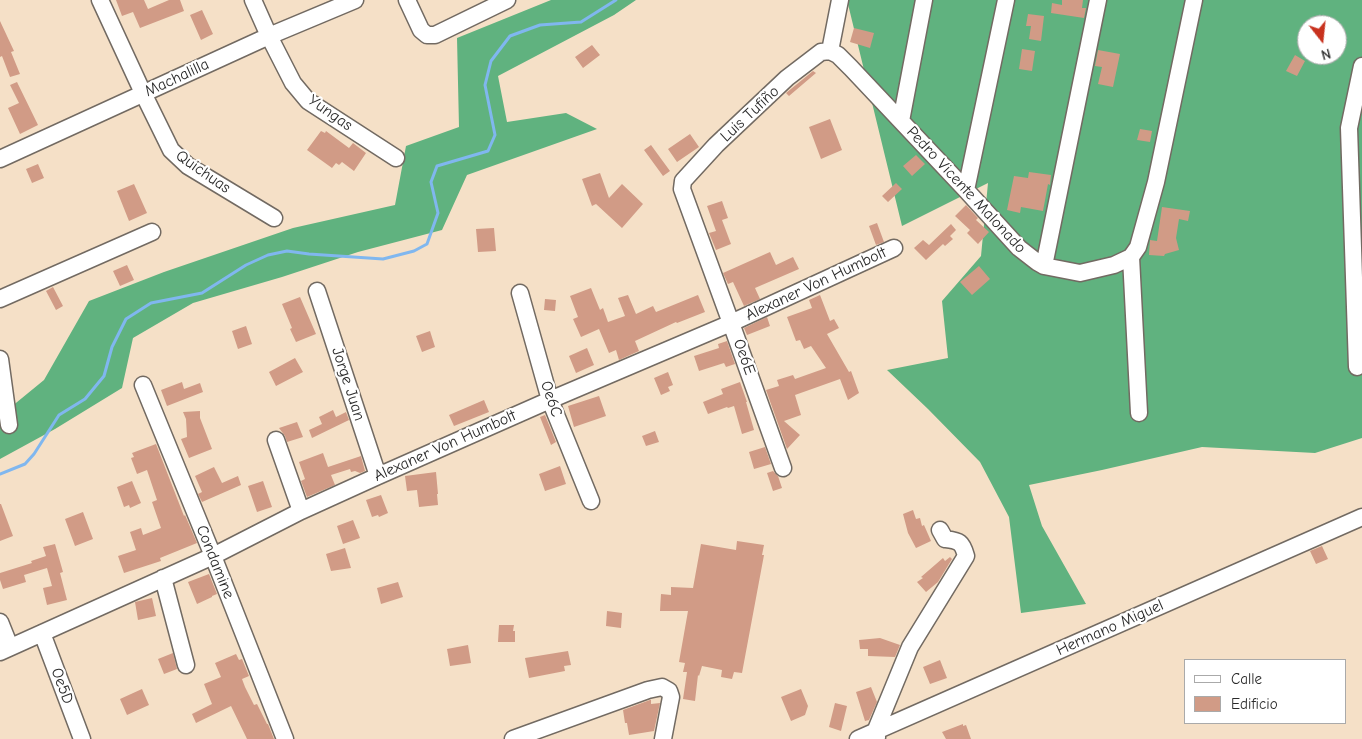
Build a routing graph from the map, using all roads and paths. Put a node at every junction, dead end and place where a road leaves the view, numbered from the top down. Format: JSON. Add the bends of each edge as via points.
{"nodes":[{"id":1,"x":100,"y":0,"type":"edge"},
{"id":2,"x":253,"y":0,"type":"edge"},
{"id":3,"x":355,"y":0,"type":"edge"},
{"id":4,"x":407,"y":0,"type":"edge"},
{"id":5,"x":507,"y":0,"type":"edge"},
{"id":6,"x":840,"y":0,"type":"edge"},
{"id":7,"x":924,"y":0,"type":"edge"},
{"id":8,"x":1006,"y":0,"type":"edge"},
{"id":9,"x":1098,"y":0,"type":"edge"},
{"id":10,"x":1194,"y":0,"type":"edge"},
{"id":11,"x":269,"y":36,"type":"junction"},
{"id":12,"x":830,"y":51,"type":"junction"},
{"id":13,"x":1362,"y":66,"type":"edge"},
{"id":14,"x":143,"y":93,"type":"junction"},
{"id":15,"x":901,"y":121,"type":"junction"},
{"id":16,"x":396,"y":158,"type":"dead end"},
{"id":17,"x":0,"y":159,"type":"edge"},
{"id":18,"x":682,"y":189,"type":"joint"},
{"id":19,"x":966,"y":190,"type":"junction"},
{"id":20,"x":274,"y":218,"type":"dead end"},
{"id":21,"x":152,"y":232,"type":"dead end"},
{"id":22,"x":894,"y":248,"type":"dead end"},
{"id":23,"x":1131,"y":258,"type":"junction"},
{"id":24,"x":1044,"y":266,"type":"junction"},
{"id":25,"x":318,"y":292,"type":"dead end"},
{"id":26,"x":520,"y":293,"type":"dead end"},
{"id":27,"x":0,"y":299,"type":"edge"},
{"id":28,"x":732,"y":323,"type":"junction"},
{"id":29,"x":0,"y":359,"type":"edge"},
{"id":30,"x":1357,"y":368,"type":"dead end"},
{"id":31,"x":143,"y":385,"type":"dead end"},
{"id":32,"x":550,"y":400,"type":"junction"},
{"id":33,"x":1139,"y":413,"type":"dead end"},
{"id":34,"x":9,"y":425,"type":"dead end"},
{"id":35,"x":276,"y":440,"type":"dead end"},
{"id":36,"x":783,"y":468,"type":"dead end"},
{"id":37,"x":378,"y":476,"type":"junction"},
{"id":38,"x":591,"y":501,"type":"dead end"},
{"id":39,"x":301,"y":511,"type":"junction"},
{"id":40,"x":1362,"y":517,"type":"edge"},
{"id":41,"x":940,"y":530,"type":"dead end"},
{"id":42,"x":213,"y":556,"type":"junction"},
{"id":43,"x":163,"y":578,"type":"junction"},
{"id":44,"x":0,"y":622,"type":"edge"},
{"id":45,"x":42,"y":633,"type":"junction"},
{"id":46,"x":5,"y":650,"type":"edge"},
{"id":47,"x":186,"y":665,"type":"dead end"},
{"id":48,"x":877,"y":736,"type":"edge"},
{"id":49,"x":82,"y":739,"type":"edge"},
{"id":50,"x":285,"y":739,"type":"edge"},
{"id":51,"x":513,"y":739,"type":"edge"},
{"id":52,"x":663,"y":739,"type":"edge"},
{"id":53,"x":858,"y":739,"type":"edge"}],
"edges":[{"from":1,"to":14,"type":"street","name":"Quichuas"},
{"from":2,"to":11,"type":"street","name":"Yungas"},
{"from":3,"to":11,"type":"street","name":"Machalilla"},
{"from":4,"to":5,"type":"street","via":[[421,30],[427,35],[435,35]]},
{"from":6,"to":12,"type":"street"},
{"from":7,"to":15,"type":"street"},
{"from":8,"to":19,"type":"street"},
{"from":9,"to":24,"type":"street"},
{"from":10,"to":23,"type":"street","via":[[1156,182],[1138,246]]},
{"from":11,"to":14,"type":"street","name":"Machalilla"},
{"from":11,"to":16,"type":"street","name":"Yungas","via":[[293,83],[308,101]]},
{"from":12,"to":15,"type":"street","name":"Pedro Vicente Malonado","via":[[838,55]]},
{"from":12,"to":18,"type":"street","name":"Luis Tufiño","via":[[821,52],[788,78],[716,145],[683,181]]},
{"from":13,"to":30,"type":"street","via":[[1349,128]]},
{"from":14,"to":17,"type":"street","name":"Machalilla"},
{"from":14,"to":20,"type":"street","name":"Quichuas","via":[[171,150],[188,166]]},
{"from":15,"to":19,"type":"street","name":"Pedro Vicente Malonado"},
{"from":18,"to":28,"type":"street","name":"Oe6E"},
{"from":19,"to":24,"type":"street","name":"Pedro Vicente Malonado","via":[[1018,248]]},
{"from":21,"to":27,"type":"street"},
{"from":22,"to":28,"type":"street","name":"Alexaner Von Humbolt"},
{"from":23,"to":24,"type":"street","name":"Pedro Vicente Malonado","via":[[1080,273]]},
{"from":23,"to":33,"type":"street"},
{"from":25,"to":37,"type":"street","name":"Jorge Juan"},
{"from":26,"to":32,"type":"street","name":"Oe6C"},
{"from":28,"to":32,"type":"street","name":"Alexaner Von Humbolt"},
{"from":28,"to":36,"type":"street","name":"Oe6E"},
{"from":29,"to":34,"type":"street"},
{"from":31,"to":42,"type":"street","name":"Condamine"},
{"from":32,"to":37,"type":"street","name":"Alexaner Von Humbolt"},
{"from":32,"to":38,"type":"street","name":"Oe6C"},
{"from":35,"to":39,"type":"street"},
{"from":37,"to":39,"type":"street","name":"Alexaner Von Humbolt"},
{"from":39,"to":42,"type":"street","name":"Alexaner Von Humbolt"},
{"from":40,"to":48,"type":"street","name":"Hermano Miguel"},
{"from":41,"to":48,"type":"street","via":[[944,539],[958,541],[964,547],[966,556],[910,647]]},
{"from":42,"to":43,"type":"street","name":"Alexaner Von Humbolt"},
{"from":42,"to":50,"type":"street","name":"Condamine"},
{"from":43,"to":45,"type":"street","name":"Alexaner Von Humbolt"},
{"from":43,"to":47,"type":"street"},
{"from":44,"to":46,"type":"street"},
{"from":45,"to":46,"type":"street","name":"Alexaner Von Humbolt"},
{"from":45,"to":49,"type":"street","name":"Oe5D"},
{"from":48,"to":53,"type":"street","name":"Hermano Miguel"},
{"from":51,"to":52,"type":"street","via":[[662,687],[669,691],[671,697]]}]}
